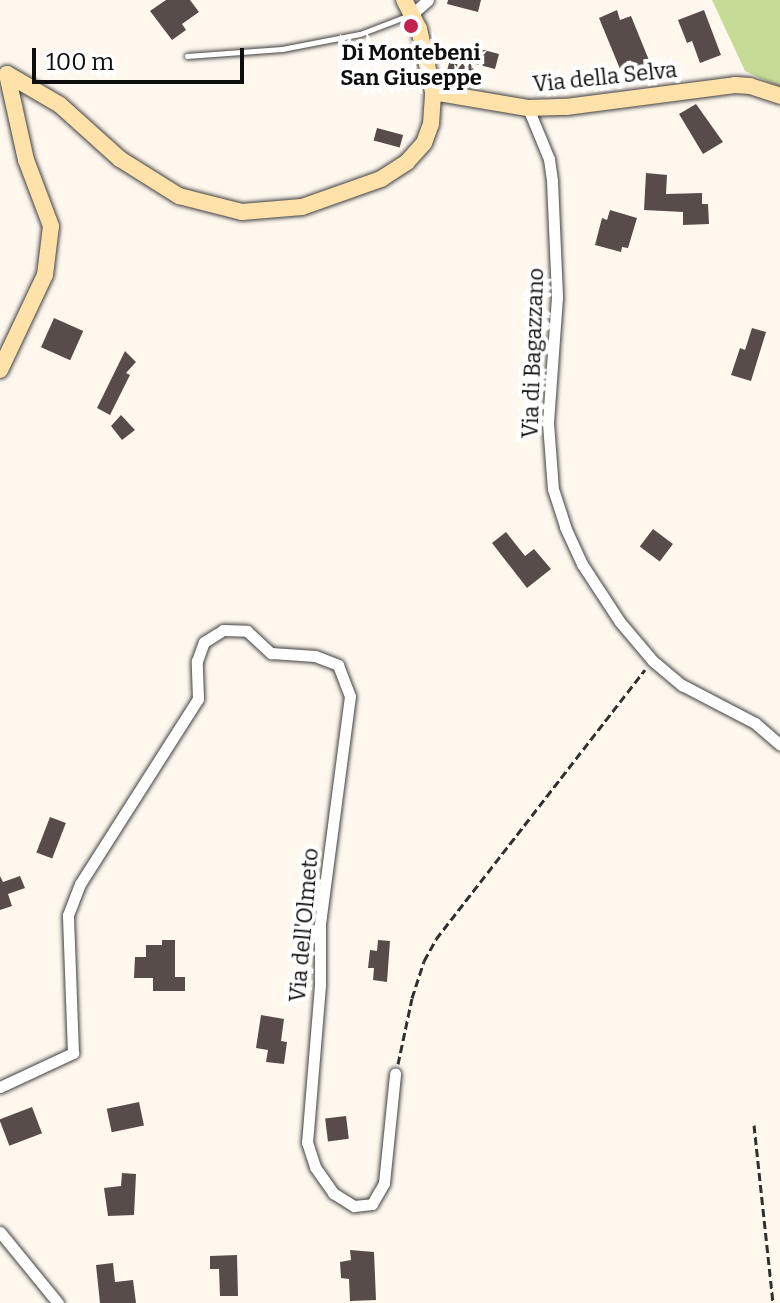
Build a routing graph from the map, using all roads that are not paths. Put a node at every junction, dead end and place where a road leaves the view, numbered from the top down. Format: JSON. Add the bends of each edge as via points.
{"nodes":[{"id":1,"x":428,"y":0,"type":"edge"},
{"id":2,"x":408,"y":7,"type":"edge"},
{"id":3,"x":187,"y":56,"type":"dead end"},
{"id":4,"x":3,"y":72,"type":"edge"},
{"id":5,"x":433,"y":92,"type":"junction"},
{"id":6,"x":780,"y":96,"type":"edge"},
{"id":7,"x":528,"y":108,"type":"junction"},
{"id":8,"x":0,"y":370,"type":"edge"},
{"id":9,"x":780,"y":745,"type":"edge"},
{"id":10,"x":395,"y":1074,"type":"road end"},
{"id":11,"x":0,"y":1087,"type":"edge"},
{"id":12,"x":0,"y":1232,"type":"edge"},
{"id":13,"x":58,"y":1303,"type":"edge"}],
"edges":[{"from":1,"to":2,"type":"street"},
{"from":2,"to":3,"type":"lane","via":[[360,34]]},
{"from":2,"to":5,"type":"street"},
{"from":4,"to":5,"type":"street","via":[[60,105],[120,159],[179,196],[242,212],[302,207],[381,179],[424,143]]},
{"from":4,"to":8,"type":"street","via":[[26,160],[51,226],[45,275]]},
{"from":5,"to":7,"type":"street","name":"Via della Selva"},
{"from":6,"to":7,"type":"street","name":"Via della Selva","via":[[735,85]]},
{"from":7,"to":9,"type":"street","name":"Via di Bagazzano","via":[[549,159],[552,181],[557,297],[548,423],[553,489],[565,527],[620,622],[653,661],[682,685],[755,723]]},
{"from":10,"to":11,"type":"street","name":"Via dell'Olmeto","via":[[384,1183],[372,1204],[354,1206],[333,1193],[315,1167],[307,1142],[320,925],[350,696],[338,665],[315,656],[271,653],[247,631],[223,630],[204,642],[197,661],[198,699],[80,884],[68,915],[73,1053]]},
{"from":12,"to":13,"type":"street"}]}
